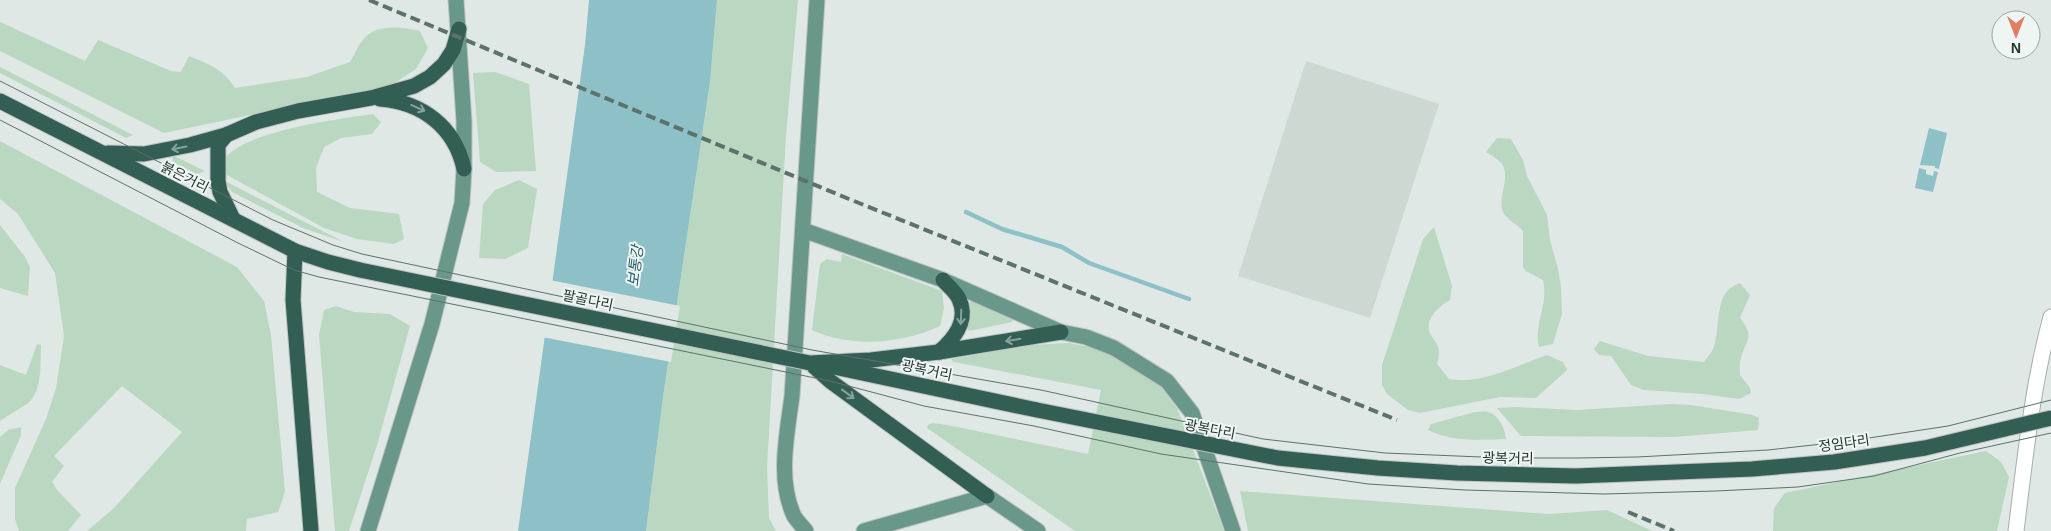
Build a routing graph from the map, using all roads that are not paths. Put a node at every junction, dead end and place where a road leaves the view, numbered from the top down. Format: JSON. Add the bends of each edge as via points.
{"nodes":[{"id":1,"x":456,"y":0,"type":"edge"},
{"id":2,"x":817,"y":0,"type":"edge"},
{"id":3,"x":459,"y":29,"type":"junction"},
{"id":4,"x":371,"y":98,"type":"junction"},
{"id":5,"x":0,"y":101,"type":"edge"},
{"id":6,"x":226,"y":135,"type":"junction"},
{"id":7,"x":103,"y":153,"type":"junction"},
{"id":8,"x":464,"y":169,"type":"junction"},
{"id":9,"x":233,"y":220,"type":"junction"},
{"id":10,"x":803,"y":230,"type":"junction"},
{"id":11,"x":295,"y":251,"type":"junction"},
{"id":12,"x":360,"y":270,"type":"joint"},
{"id":13,"x":943,"y":280,"type":"junction"},
{"id":14,"x":2051,"y":317,"type":"edge"},
{"id":15,"x":1061,"y":332,"type":"junction"},
{"id":16,"x":940,"y":352,"type":"junction"},
{"id":17,"x":810,"y":362,"type":"junction"},
{"id":18,"x":1037,"y":410,"type":"joint"},
{"id":19,"x":2051,"y":418,"type":"edge"},
{"id":20,"x":1378,"y":468,"type":"joint"},
{"id":21,"x":1638,"y":475,"type":"joint"},
{"id":22,"x":987,"y":496,"type":"junction"},
{"id":23,"x":311,"y":531,"type":"edge"},
{"id":24,"x":368,"y":531,"type":"edge"},
{"id":25,"x":806,"y":531,"type":"edge"},
{"id":26,"x":864,"y":531,"type":"edge"},
{"id":27,"x":1038,"y":531,"type":"edge"},
{"id":28,"x":1233,"y":531,"type":"edge"},
{"id":29,"x":2016,"y":531,"type":"edge"}],
"edges":[{"from":1,"to":3,"type":"main road"},
{"from":2,"to":10,"type":"main road"},
{"from":3,"to":4,"type":"highway","via":[[453,50],[430,77],[414,86]]},
{"from":3,"to":8,"type":"main road"},
{"from":4,"to":6,"type":"highway","via":[[298,111],[256,122]]},
{"from":4,"to":8,"type":"highway","one_way":true,"via":[[410,105],[427,113],[452,139],[461,154]]},
{"from":5,"to":7,"type":"highway","name":"붉은거리"},
{"from":6,"to":7,"type":"highway","one_way":true,"via":[[144,154]]},
{"from":6,"to":9,"type":"highway","via":[[218,145],[218,182]]},
{"from":7,"to":9,"type":"highway","name":"붉은거리"},
{"from":8,"to":24,"type":"main road","via":[[462,203],[432,324]]},
{"from":9,"to":11,"type":"highway","name":"붉은거리"},
{"from":10,"to":13,"type":"main road"},
{"from":10,"to":25,"type":"main road","via":[[785,458],[786,495],[795,518]]},
{"from":11,"to":12,"type":"highway","name":"붉은거리"},
{"from":11,"to":23,"type":"highway","via":[[293,300]]},
{"from":12,"to":17,"type":"highway","name":"팔골다리","bridge":true},
{"from":13,"to":15,"type":"main road"},
{"from":13,"to":16,"type":"highway","one_way":true,"via":[[958,298],[962,311],[961,324],[953,340]]},
{"from":14,"to":29,"type":"street","via":[[2038,375]]},
{"from":15,"to":16,"type":"highway","one_way":true},
{"from":15,"to":28,"type":"main road","via":[[1114,348],[1167,381],[1192,413]]},
{"from":16,"to":17,"type":"highway","via":[[872,360]]},
{"from":17,"to":18,"type":"highway","name":"광복거리"},
{"from":17,"to":22,"type":"highway","one_way":true,"via":[[830,381]]},
{"from":18,"to":20,"type":"highway","name":"광복다리","bridge":true,"via":[[1278,458]]},
{"from":19,"to":21,"type":"highway","name":"정임다리","bridge":true,"via":[[1925,448],[1834,462]]},
{"from":20,"to":21,"type":"highway","name":"광복거리","bridge":true,"via":[[1516,475]]},
{"from":22,"to":26,"type":"main road"},
{"from":22,"to":27,"type":"main road"}]}
